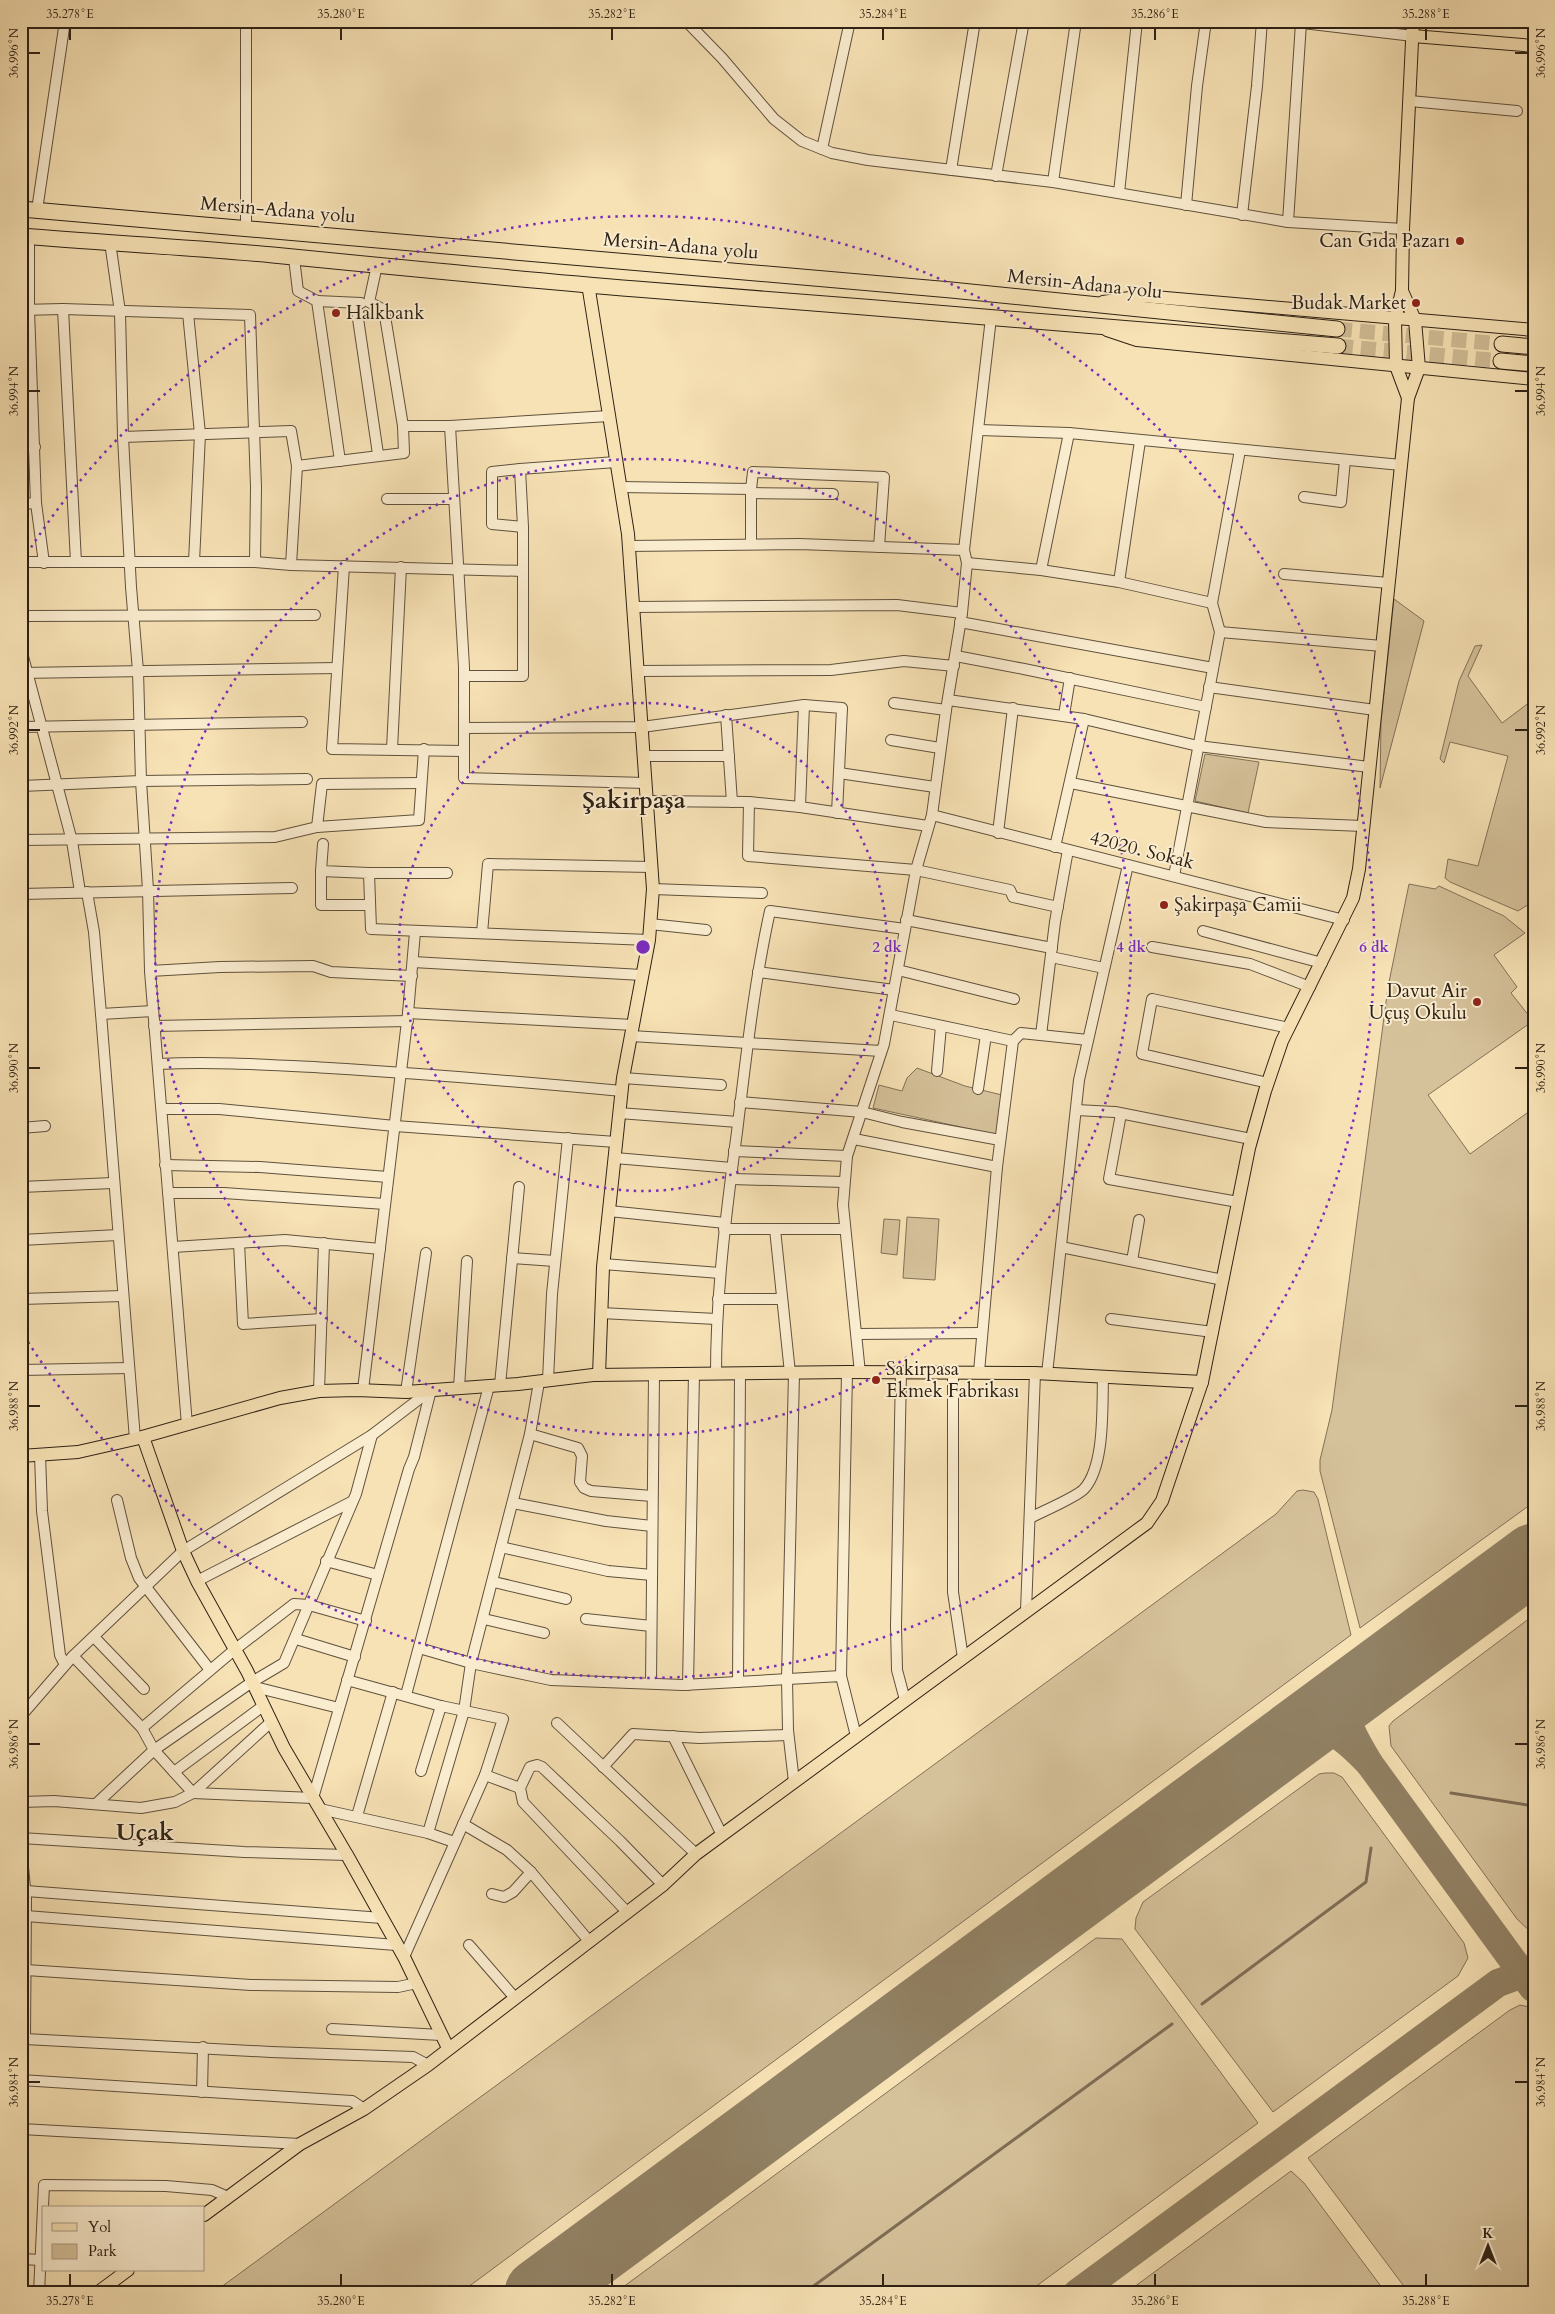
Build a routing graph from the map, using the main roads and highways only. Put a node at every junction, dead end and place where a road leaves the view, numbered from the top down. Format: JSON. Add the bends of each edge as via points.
{"nodes":[{"id":1,"x":1413,"y":21,"type":"edge"},
{"id":2,"x":1413,"y":36,"type":"junction"},
{"id":3,"x":1534,"y":46,"type":"edge"},
{"id":4,"x":21,"y":209,"type":"edge"},
{"id":5,"x":25,"y":236,"type":"edge"},
{"id":6,"x":588,"y":284,"type":"junction"},
{"id":7,"x":1402,"y":291,"type":"junction"},
{"id":8,"x":1083,"y":304,"type":"junction"},
{"id":9,"x":1395,"y":319,"type":"junction"},
{"id":10,"x":1415,"y":320,"type":"junction"},
{"id":11,"x":1090,"y":324,"type":"junction"},
{"id":12,"x":1337,"y":329,"type":"tunnel mouth"},
{"id":13,"x":1534,"y":330,"type":"edge"},
{"id":14,"x":1502,"y":344,"type":"tunnel mouth"},
{"id":15,"x":1338,"y":346,"type":"tunnel mouth"},
{"id":16,"x":1534,"y":347,"type":"edge"},
{"id":17,"x":1501,"y":360,"type":"tunnel mouth"},
{"id":18,"x":1534,"y":364,"type":"edge"},
{"id":19,"x":1396,"y":366,"type":"junction"},
{"id":20,"x":1420,"y":368,"type":"junction"},
{"id":21,"x":1534,"y":379,"type":"edge"},
{"id":22,"x":1408,"y":398,"type":"junction"},
{"id":23,"x":598,"y":1376,"type":"junction"},
{"id":24,"x":1202,"y":1382,"type":"junction"},
{"id":25,"x":139,"y":1438,"type":"junction"},
{"id":26,"x":21,"y":1456,"type":"edge"},
{"id":27,"x":448,"y":2048,"type":"junction"},
{"id":28,"x":205,"y":2213,"type":"edge"},
{"id":29,"x":125,"y":2272,"type":"edge"},
{"id":30,"x":97,"y":2293,"type":"edge"}],
"edges":[{"from":1,"to":2,"type":"main road"},
{"from":2,"to":3,"type":"main road"},
{"from":2,"to":7,"type":"main road"},
{"from":4,"to":8,"type":"highway","name":"Mersin-Adana yolu"},
{"from":5,"to":6,"type":"highway","name":"Mersin-Adana yolu"},
{"from":6,"to":11,"type":"highway","name":"Mersin-Adana yolu"},
{"from":6,"to":23,"type":"main road","via":[[628,546],[653,889],[649,940],[622,1084],[603,1264]]},
{"from":7,"to":9,"type":"main road"},
{"from":7,"to":10,"type":"main road"},
{"from":8,"to":9,"type":"main road","via":[[1143,296]]},
{"from":8,"to":12,"type":"highway","name":"Mersin-Adana yolu"},
{"from":9,"to":10,"type":"main road"},
{"from":9,"to":19,"type":"main road"},
{"from":10,"to":13,"type":"main road"},
{"from":10,"to":20,"type":"main road"},
{"from":11,"to":15,"type":"highway","name":"Mersin-Adana yolu"},
{"from":11,"to":19,"type":"main road","via":[[1137,340]]},
{"from":14,"to":16,"type":"highway"},
{"from":17,"to":18,"type":"highway"},
{"from":19,"to":20,"type":"main road"},
{"from":19,"to":22,"type":"main road"},
{"from":20,"to":21,"type":"main road"},
{"from":20,"to":22,"type":"main road"},
{"from":22,"to":24,"type":"main road","via":[[1359,869],[1353,898],[1289,1028],[1268,1083],[1251,1139]]},
{"from":23,"to":24,"type":"main road","via":[[979,1372]]},
{"from":23,"to":25,"type":"main road","via":[[406,1392],[319,1391],[280,1398]]},
{"from":24,"to":27,"type":"main road","via":[[1162,1501],[1147,1523],[696,1854],[662,1886]]},
{"from":25,"to":26,"type":"main road","via":[[78,1452]]},
{"from":25,"to":27,"type":"main road","via":[[197,1581],[270,1722],[404,1957]]},
{"from":27,"to":28,"type":"main road","via":[[364,2109],[300,2144]]},
{"from":29,"to":30,"type":"main road"}]}
